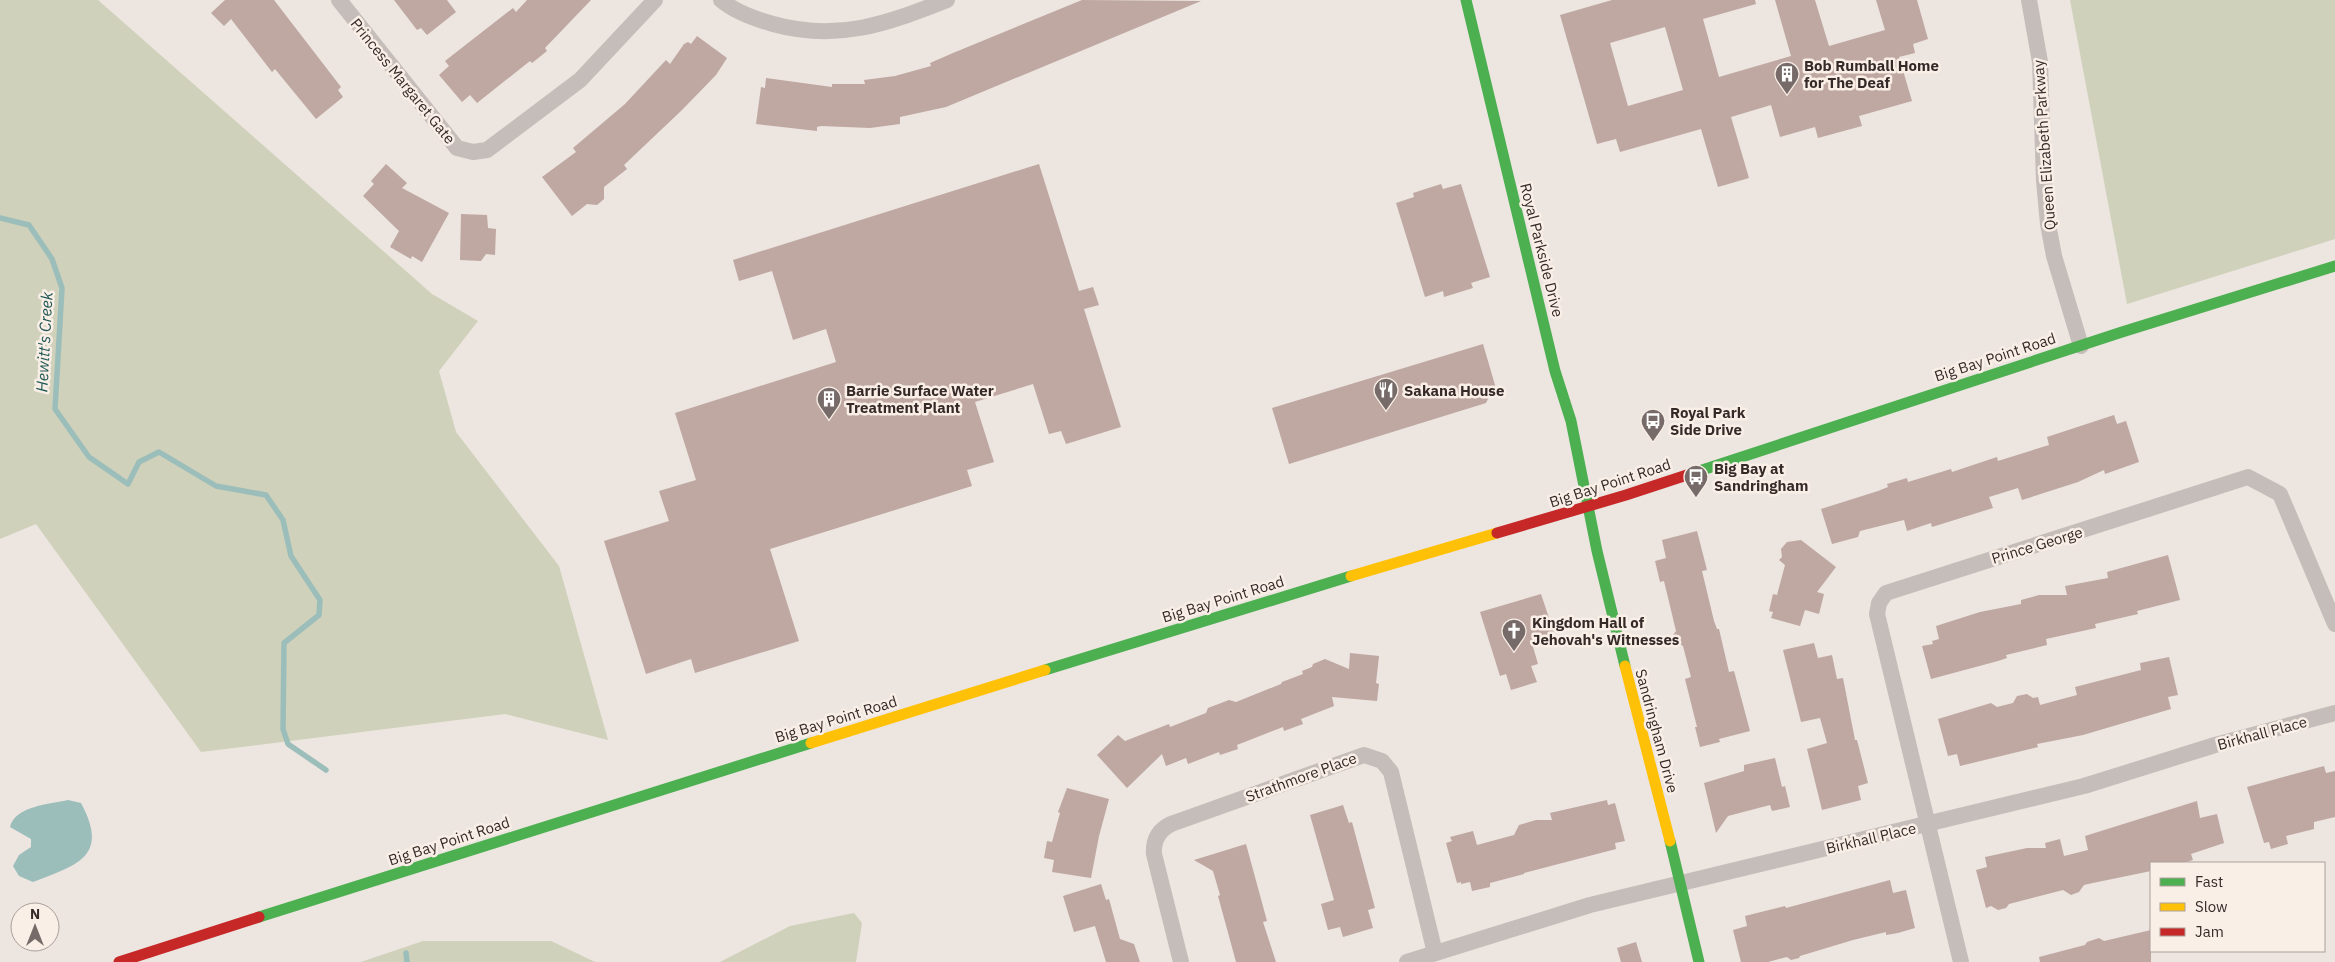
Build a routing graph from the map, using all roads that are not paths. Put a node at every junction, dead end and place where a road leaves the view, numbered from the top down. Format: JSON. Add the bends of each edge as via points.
{"nodes":[{"id":1,"x":339,"y":0,"type":"edge"},
{"id":2,"x":655,"y":0,"type":"edge"},
{"id":3,"x":720,"y":0,"type":"edge"},
{"id":4,"x":947,"y":0,"type":"edge"},
{"id":5,"x":1466,"y":0,"type":"edge"},
{"id":6,"x":2029,"y":0,"type":"edge"},
{"id":7,"x":2335,"y":266,"type":"edge"},
{"id":8,"x":2081,"y":346,"type":"junction"},
{"id":9,"x":1589,"y":506,"type":"junction"},
{"id":10,"x":2335,"y":624,"type":"edge"},
{"id":11,"x":2335,"y":714,"type":"edge"},
{"id":12,"x":1928,"y":824,"type":"junction"},
{"id":13,"x":1680,"y":883,"type":"junction"},
{"id":14,"x":1436,"y":953,"type":"junction"},
{"id":15,"x":119,"y":962,"type":"edge"},
{"id":16,"x":1181,"y":962,"type":"edge"},
{"id":17,"x":1408,"y":962,"type":"edge"},
{"id":18,"x":1699,"y":962,"type":"edge"},
{"id":19,"x":1960,"y":962,"type":"edge"}],
"edges":[{"from":1,"to":2,"type":"street","name":"Princess Margaret Gate","via":[[457,148],[474,152],[487,150],[580,80]]},
{"from":3,"to":4,"type":"street","via":[[755,19],[815,32],[842,32],[876,26]]},
{"from":5,"to":9,"type":"main road","name":"Royal Parkside Drive","via":[[1556,371],[1578,447]]},
{"from":6,"to":8,"type":"street","name":"Queen Elizabeth Parkway","via":[[2040,62],[2048,224],[2054,256]]},
{"from":7,"to":8,"type":"main road","name":"Big Bay Point Road"},
{"from":8,"to":9,"type":"main road","name":"Big Bay Point Road"},
{"from":9,"to":13,"type":"main road","name":"Sandringham Drive","via":[[1619,646]]},
{"from":9,"to":15,"type":"main road","name":"Big Bay Point Road","via":[[1363,572],[725,769]]},
{"from":10,"to":12,"type":"street","name":"Prince George","via":[[2280,494],[2248,477],[1892,590],[1881,599],[1876,614]]},
{"from":11,"to":12,"type":"street","name":"Birkhall Place","via":[[2215,745],[2112,779]]},
{"from":12,"to":13,"type":"street","name":"Birkhall Place"},
{"from":12,"to":19,"type":"street","name":"Prince George"},
{"from":13,"to":14,"type":"street","name":"Birkhall Place","via":[[1590,905]]},
{"from":13,"to":18,"type":"main road","name":"Sandringham Drive"},
{"from":14,"to":16,"type":"street","name":"Strathmore Place","via":[[1392,776],[1382,761],[1364,755],[1162,830],[1156,840],[1154,854]]},
{"from":14,"to":17,"type":"street","name":"Birkhall Place"}]}
